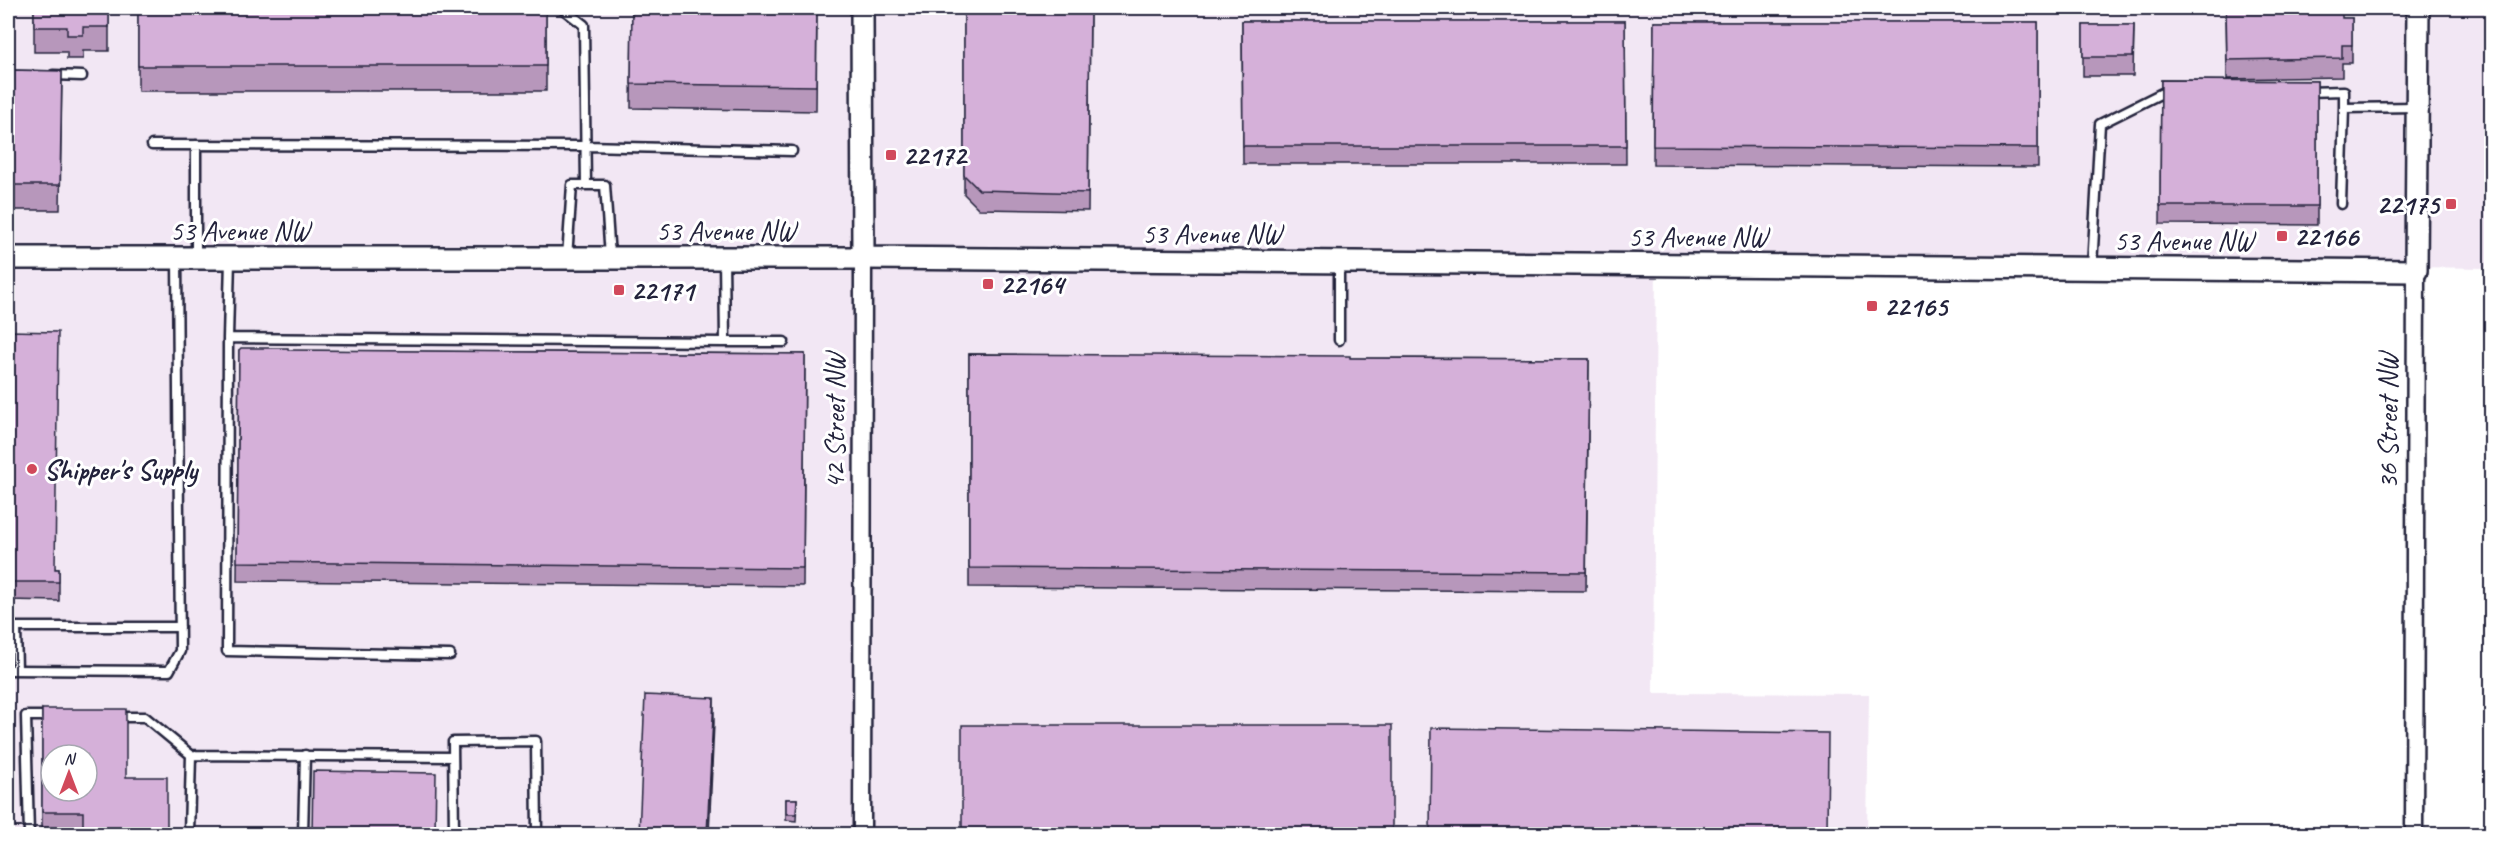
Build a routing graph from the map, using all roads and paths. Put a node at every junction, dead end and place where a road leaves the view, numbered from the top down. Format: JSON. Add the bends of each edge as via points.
{"nodes":[{"id":1,"x":562,"y":8,"type":"edge"},
{"id":2,"x":862,"y":8,"type":"edge"},
{"id":3,"x":2418,"y":8,"type":"edge"},
{"id":4,"x":39,"y":75,"type":"edge"},
{"id":5,"x":82,"y":76,"type":"dead end"},
{"id":6,"x":2185,"y":92,"type":"edge"},
{"id":7,"x":2298,"y":92,"type":"edge"},
{"id":8,"x":2418,"y":106,"type":"junction"},
{"id":9,"x":2344,"y":108,"type":"junction"},
{"id":10,"x":152,"y":145,"type":"dead end"},
{"id":11,"x":196,"y":145,"type":"junction"},
{"id":12,"x":586,"y":146,"type":"junction"},
{"id":13,"x":792,"y":151,"type":"dead end"},
{"id":14,"x":586,"y":185,"type":"junction"},
{"id":15,"x":2341,"y":204,"type":"dead end"},
{"id":16,"x":8,"y":258,"type":"edge"},
{"id":17,"x":187,"y":258,"type":"junction"},
{"id":18,"x":230,"y":258,"type":"junction"},
{"id":19,"x":567,"y":258,"type":"junction"},
{"id":20,"x":724,"y":258,"type":"junction"},
{"id":21,"x":863,"y":258,"type":"junction"},
{"id":22,"x":610,"y":259,"type":"junction"},
{"id":23,"x":1339,"y":262,"type":"junction"},
{"id":24,"x":2092,"y":268,"type":"junction"},
{"id":25,"x":2416,"y":271,"type":"junction"},
{"id":26,"x":228,"y":338,"type":"junction"},
{"id":27,"x":1339,"y":340,"type":"dead end"},
{"id":28,"x":725,"y":342,"type":"junction"},
{"id":29,"x":784,"y":342,"type":"dead end"},
{"id":30,"x":12,"y":627,"type":"edge"},
{"id":31,"x":180,"y":627,"type":"junction"},
{"id":32,"x":450,"y":655,"type":"dead end"},
{"id":33,"x":12,"y":670,"type":"edge"},
{"id":34,"x":62,"y":716,"type":"edge"},
{"id":35,"x":109,"y":717,"type":"edge"},
{"id":36,"x":191,"y":754,"type":"junction"},
{"id":37,"x":305,"y":755,"type":"junction"},
{"id":38,"x":453,"y":757,"type":"junction"},
{"id":39,"x":29,"y":834,"type":"edge"},
{"id":40,"x":189,"y":834,"type":"edge"},
{"id":41,"x":303,"y":834,"type":"edge"},
{"id":42,"x":454,"y":834,"type":"edge"},
{"id":43,"x":537,"y":834,"type":"edge"},
{"id":44,"x":862,"y":834,"type":"edge"},
{"id":45,"x":2414,"y":834,"type":"edge"}],
"edges":[{"from":1,"to":12,"type":"lane","via":[[584,25]]},
{"from":2,"to":21,"type":"street","name":"42 Street NW"},
{"from":3,"to":8,"type":"street","name":"36 Street NW"},
{"from":4,"to":5,"type":"lane"},
{"from":6,"to":24,"type":"lane","via":[[2162,93],[2100,124]]},
{"from":7,"to":9,"type":"lane","via":[[2344,91]]},
{"from":8,"to":9,"type":"lane"},
{"from":8,"to":25,"type":"street","name":"36 Street NW"},
{"from":9,"to":15,"type":"lane"},
{"from":10,"to":11,"type":"lane"},
{"from":11,"to":12,"type":"lane"},
{"from":11,"to":17,"type":"lane"},
{"from":12,"to":13,"type":"lane"},
{"from":12,"to":14,"type":"lane"},
{"from":14,"to":19,"type":"lane","via":[[572,185]]},
{"from":14,"to":22,"type":"lane","via":[[606,185]]},
{"from":16,"to":17,"type":"street","name":"53 Avenue NW"},
{"from":17,"to":18,"type":"street","name":"53 Avenue NW"},
{"from":17,"to":31,"type":"lane"},
{"from":18,"to":19,"type":"street","name":"53 Avenue NW"},
{"from":18,"to":26,"type":"lane"},
{"from":19,"to":22,"type":"street","name":"53 Avenue NW"},
{"from":20,"to":21,"type":"street","name":"53 Avenue NW"},
{"from":20,"to":22,"type":"street","name":"53 Avenue NW"},
{"from":20,"to":28,"type":"lane"},
{"from":21,"to":23,"type":"street","name":"53 Avenue NW"},
{"from":21,"to":44,"type":"street","name":"42 Street NW"},
{"from":23,"to":24,"type":"street","name":"53 Avenue NW"},
{"from":23,"to":27,"type":"lane"},
{"from":24,"to":25,"type":"street","name":"53 Avenue NW"},
{"from":25,"to":45,"type":"street","name":"36 Street NW"},
{"from":26,"to":28,"type":"lane"},
{"from":26,"to":32,"type":"lane","via":[[227,651]]},
{"from":28,"to":29,"type":"lane"},
{"from":30,"to":31,"type":"lane"},
{"from":30,"to":33,"type":"lane"},
{"from":31,"to":33,"type":"lane","via":[[180,651],[169,671]]},
{"from":34,"to":39,"type":"lane","via":[[26,716]]},
{"from":35,"to":36,"type":"lane","via":[[145,717]]},
{"from":36,"to":37,"type":"lane"},
{"from":36,"to":40,"type":"lane"},
{"from":37,"to":38,"type":"lane"},
{"from":37,"to":41,"type":"lane"},
{"from":38,"to":42,"type":"lane"},
{"from":38,"to":43,"type":"lane","via":[[453,742],[536,741]]}]}
